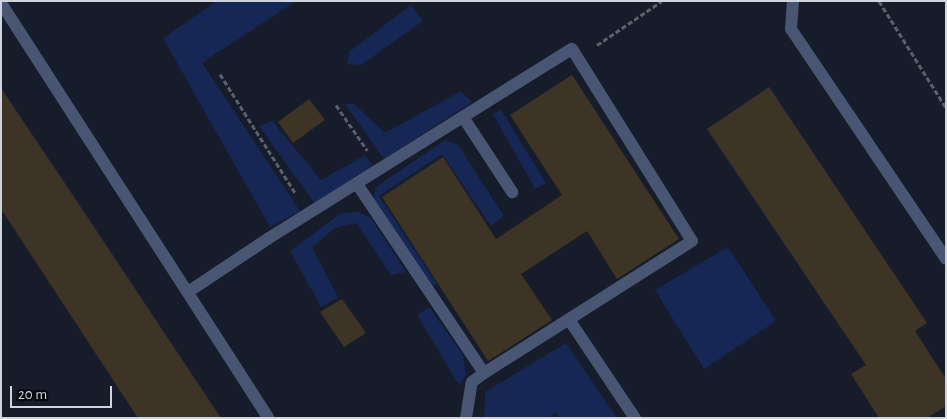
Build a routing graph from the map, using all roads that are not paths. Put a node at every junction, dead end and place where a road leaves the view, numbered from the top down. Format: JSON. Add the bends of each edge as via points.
{"nodes":[{"id":1,"x":793,"y":1,"type":"edge"},
{"id":2,"x":1,"y":3,"type":"edge"},
{"id":3,"x":463,"y":117,"type":"junction"},
{"id":4,"x":357,"y":184,"type":"junction"},
{"id":5,"x":512,"y":192,"type":"dead end"},
{"id":6,"x":946,"y":259,"type":"edge"},
{"id":7,"x":188,"y":292,"type":"junction"},
{"id":8,"x":570,"y":321,"type":"junction"},
{"id":9,"x":484,"y":373,"type":"junction"},
{"id":10,"x":268,"y":418,"type":"edge"},
{"id":11,"x":466,"y":418,"type":"edge"},
{"id":12,"x":636,"y":418,"type":"edge"}],
"edges":[{"from":1,"to":6,"type":"lane","via":[[791,29]]},
{"from":2,"to":7,"type":"lane"},
{"from":3,"to":4,"type":"lane"},
{"from":3,"to":5,"type":"lane"},
{"from":3,"to":8,"type":"lane","via":[[572,49],[692,241]]},
{"from":4,"to":7,"type":"lane"},
{"from":4,"to":9,"type":"lane"},
{"from":7,"to":10,"type":"lane"},
{"from":8,"to":9,"type":"lane"},
{"from":8,"to":12,"type":"lane"},
{"from":9,"to":11,"type":"lane","via":[[472,382]]}]}
